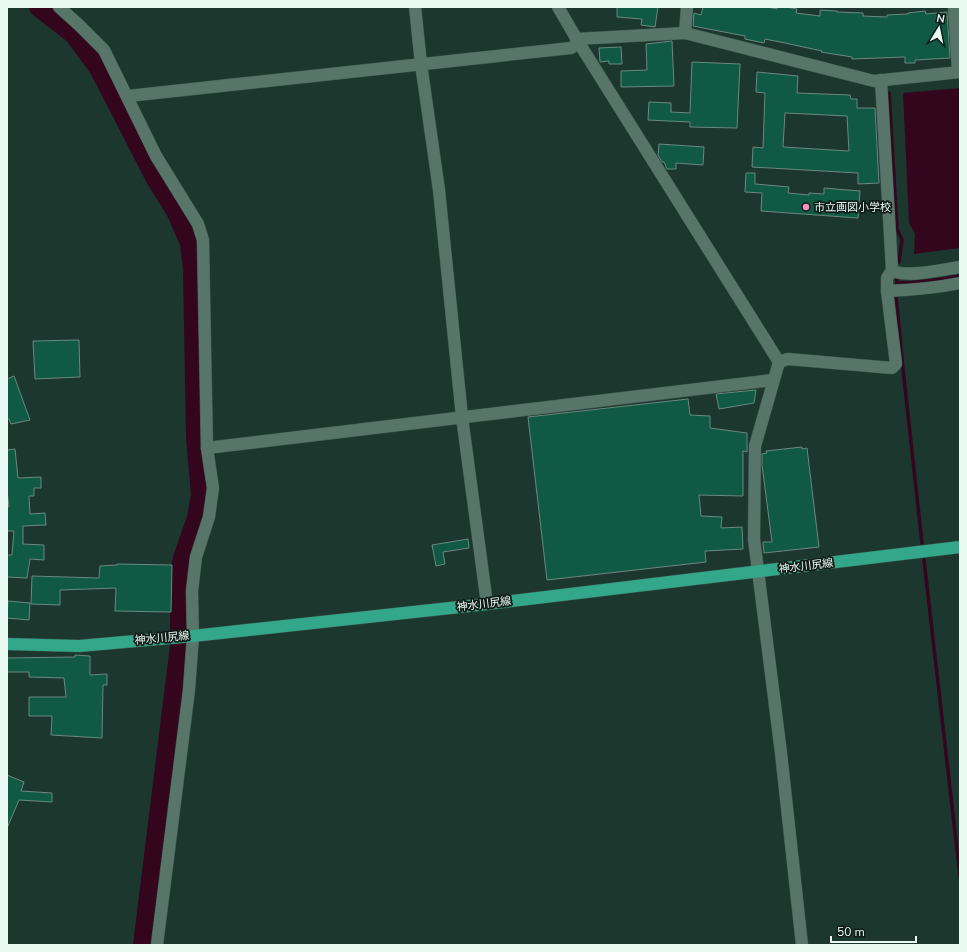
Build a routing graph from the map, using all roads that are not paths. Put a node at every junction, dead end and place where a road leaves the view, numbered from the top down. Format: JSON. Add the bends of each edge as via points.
{"nodes":[{"id":1,"x":59,"y":7,"type":"edge"},
{"id":2,"x":415,"y":7,"type":"edge"},
{"id":3,"x":558,"y":7,"type":"edge"},
{"id":4,"x":687,"y":7,"type":"edge"},
{"id":5,"x":954,"y":7,"type":"edge"},
{"id":6,"x":685,"y":33,"type":"junction"},
{"id":7,"x":577,"y":41,"type":"junction"},
{"id":8,"x":421,"y":64,"type":"junction"},
{"id":9,"x":959,"y":72,"type":"edge"},
{"id":10,"x":881,"y":80,"type":"junction"},
{"id":11,"x":128,"y":96,"type":"junction"},
{"id":12,"x":960,"y":267,"type":"edge"},
{"id":13,"x":892,"y":270,"type":"junction"},
{"id":14,"x":960,"y":283,"type":"edge"},
{"id":15,"x":887,"y":290,"type":"junction"},
{"id":16,"x":779,"y":362,"type":"junction"},
{"id":17,"x":773,"y":380,"type":"junction"},
{"id":18,"x":462,"y":417,"type":"junction"},
{"id":19,"x":207,"y":448,"type":"junction"},
{"id":20,"x":960,"y":547,"type":"edge"},
{"id":21,"x":758,"y":571,"type":"junction"},
{"id":22,"x":487,"y":604,"type":"junction"},
{"id":23,"x":190,"y":636,"type":"junction"},
{"id":24,"x":7,"y":644,"type":"edge"},
{"id":25,"x":157,"y":945,"type":"edge"},
{"id":26,"x":802,"y":945,"type":"edge"}],
"edges":[{"from":1,"to":11,"type":"street","via":[[104,50]]},
{"from":2,"to":8,"type":"street"},
{"from":3,"to":7,"type":"street"},
{"from":4,"to":6,"type":"street"},
{"from":5,"to":9,"type":"street"},
{"from":6,"to":7,"type":"street"},
{"from":6,"to":10,"type":"street","via":[[874,81]]},
{"from":7,"to":8,"type":"street","via":[[571,48]]},
{"from":7,"to":16,"type":"street"},
{"from":8,"to":11,"type":"street"},
{"from":8,"to":18,"type":"street","via":[[439,190]]},
{"from":9,"to":10,"type":"street"},
{"from":10,"to":13,"type":"street"},
{"from":11,"to":19,"type":"street","via":[[156,156],[198,224],[203,240]]},
{"from":12,"to":13,"type":"street","via":[[918,273],[895,273]]},
{"from":13,"to":15,"type":"street","via":[[887,278]]},
{"from":14,"to":15,"type":"street","via":[[926,289]]},
{"from":15,"to":16,"type":"street","via":[[896,363],[894,367],[788,359]]},
{"from":16,"to":17,"type":"street"},
{"from":17,"to":18,"type":"street"},
{"from":17,"to":21,"type":"street","via":[[755,446],[754,539]]},
{"from":18,"to":19,"type":"street"},
{"from":18,"to":22,"type":"street"},
{"from":19,"to":23,"type":"street","via":[[213,488],[209,517],[196,557]]},
{"from":20,"to":21,"type":"main road","name":"神水川尻線"},
{"from":21,"to":22,"type":"main road","name":"神水川尻線"},
{"from":21,"to":26,"type":"street"},
{"from":22,"to":23,"type":"main road","name":"神水川尻線"},
{"from":23,"to":24,"type":"main road","name":"神水川尻線","via":[[79,646]]},
{"from":23,"to":25,"type":"street","via":[[189,690]]}]}
